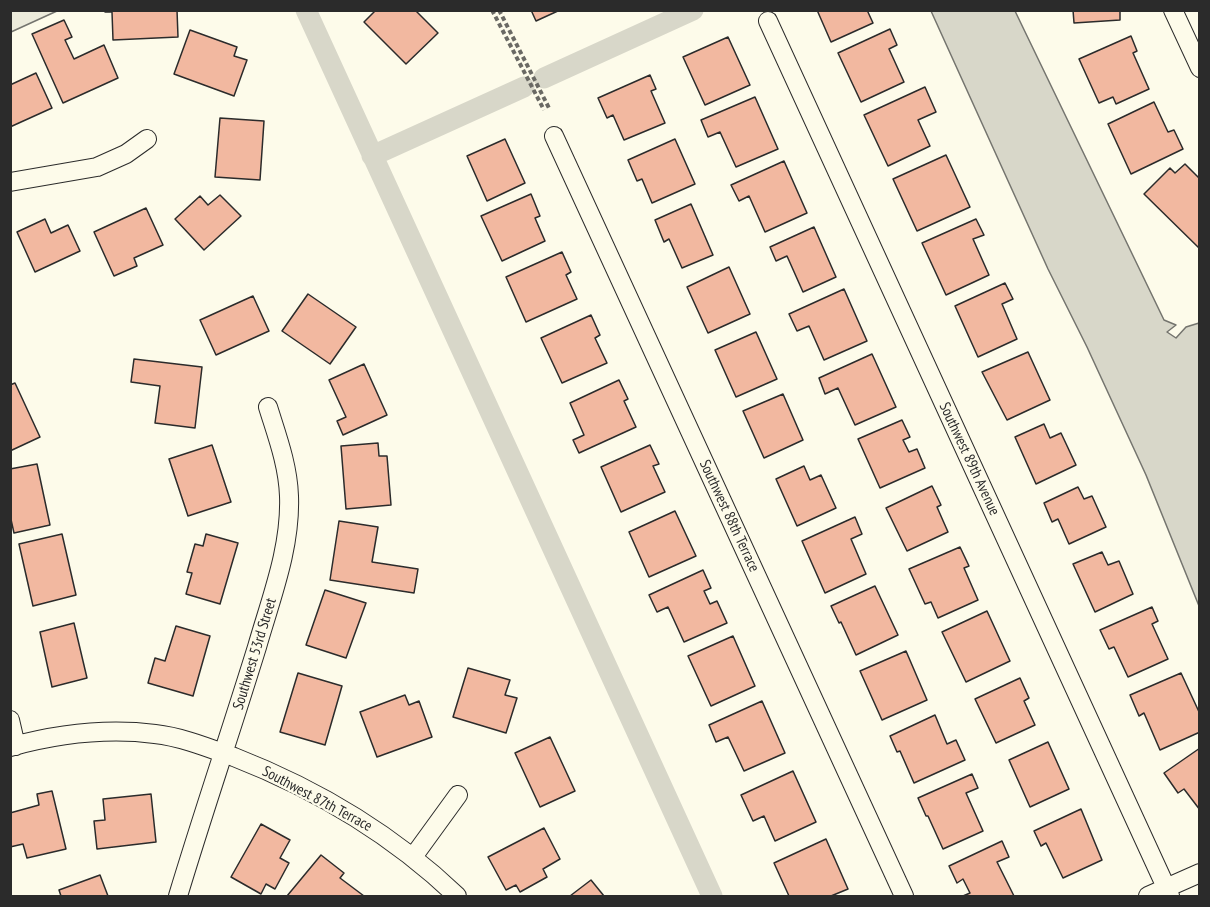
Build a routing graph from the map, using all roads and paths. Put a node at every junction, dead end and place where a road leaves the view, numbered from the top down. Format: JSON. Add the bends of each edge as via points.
{"nodes":[{"id":1,"x":492,"y":10,"type":"edge"},
{"id":2,"x":499,"y":10,"type":"edge"},
{"id":3,"x":1173,"y":10,"type":"edge"},
{"id":4,"x":768,"y":21,"type":"dead end"},
{"id":5,"x":1200,"y":68,"type":"edge"},
{"id":6,"x":554,"y":136,"type":"dead end"},
{"id":7,"x":147,"y":139,"type":"dead end"},
{"id":8,"x":10,"y":182,"type":"edge"},
{"id":9,"x":268,"y":407,"type":"dead end"},
{"id":10,"x":10,"y":720,"type":"edge"},
{"id":11,"x":13,"y":747,"type":"edge"},
{"id":12,"x":224,"y":753,"type":"junction"},
{"id":13,"x":458,"y":795,"type":"dead end"},
{"id":14,"x":413,"y":856,"type":"junction"},
{"id":15,"x":1200,"y":873,"type":"edge"},
{"id":16,"x":1168,"y":892,"type":"edge"},
{"id":17,"x":178,"y":897,"type":"edge"},
{"id":18,"x":457,"y":897,"type":"edge"},
{"id":19,"x":904,"y":897,"type":"edge"},
{"id":20,"x":1148,"y":897,"type":"edge"}],
"edges":[{"from":1,"to":2,"type":"path","via":[[547,109]]},
{"from":3,"to":5,"type":"street"},
{"from":4,"to":16,"type":"street","name":"Southwest 89th Avenue"},
{"from":6,"to":19,"type":"street","name":"Southwest 88th Terrace"},
{"from":7,"to":8,"type":"street","via":[[97,167]]},
{"from":9,"to":12,"type":"street","name":"Southwest 53rd Street","via":[[285,464],[289,525],[277,580]]},
{"from":10,"to":11,"type":"street"},
{"from":11,"to":12,"type":"street","name":"Southwest 87th Terrace","via":[[81,734],[119,732],[156,734]]},
{"from":12,"to":14,"type":"street","name":"Southwest 87th Terrace","via":[[299,786]]},
{"from":12,"to":17,"type":"street","name":"Southwest 53rd Street"},
{"from":13,"to":14,"type":"street"},
{"from":14,"to":18,"type":"street","name":"Southwest 87th Terrace"},
{"from":15,"to":16,"type":"street"},
{"from":16,"to":20,"type":"street"}]}
